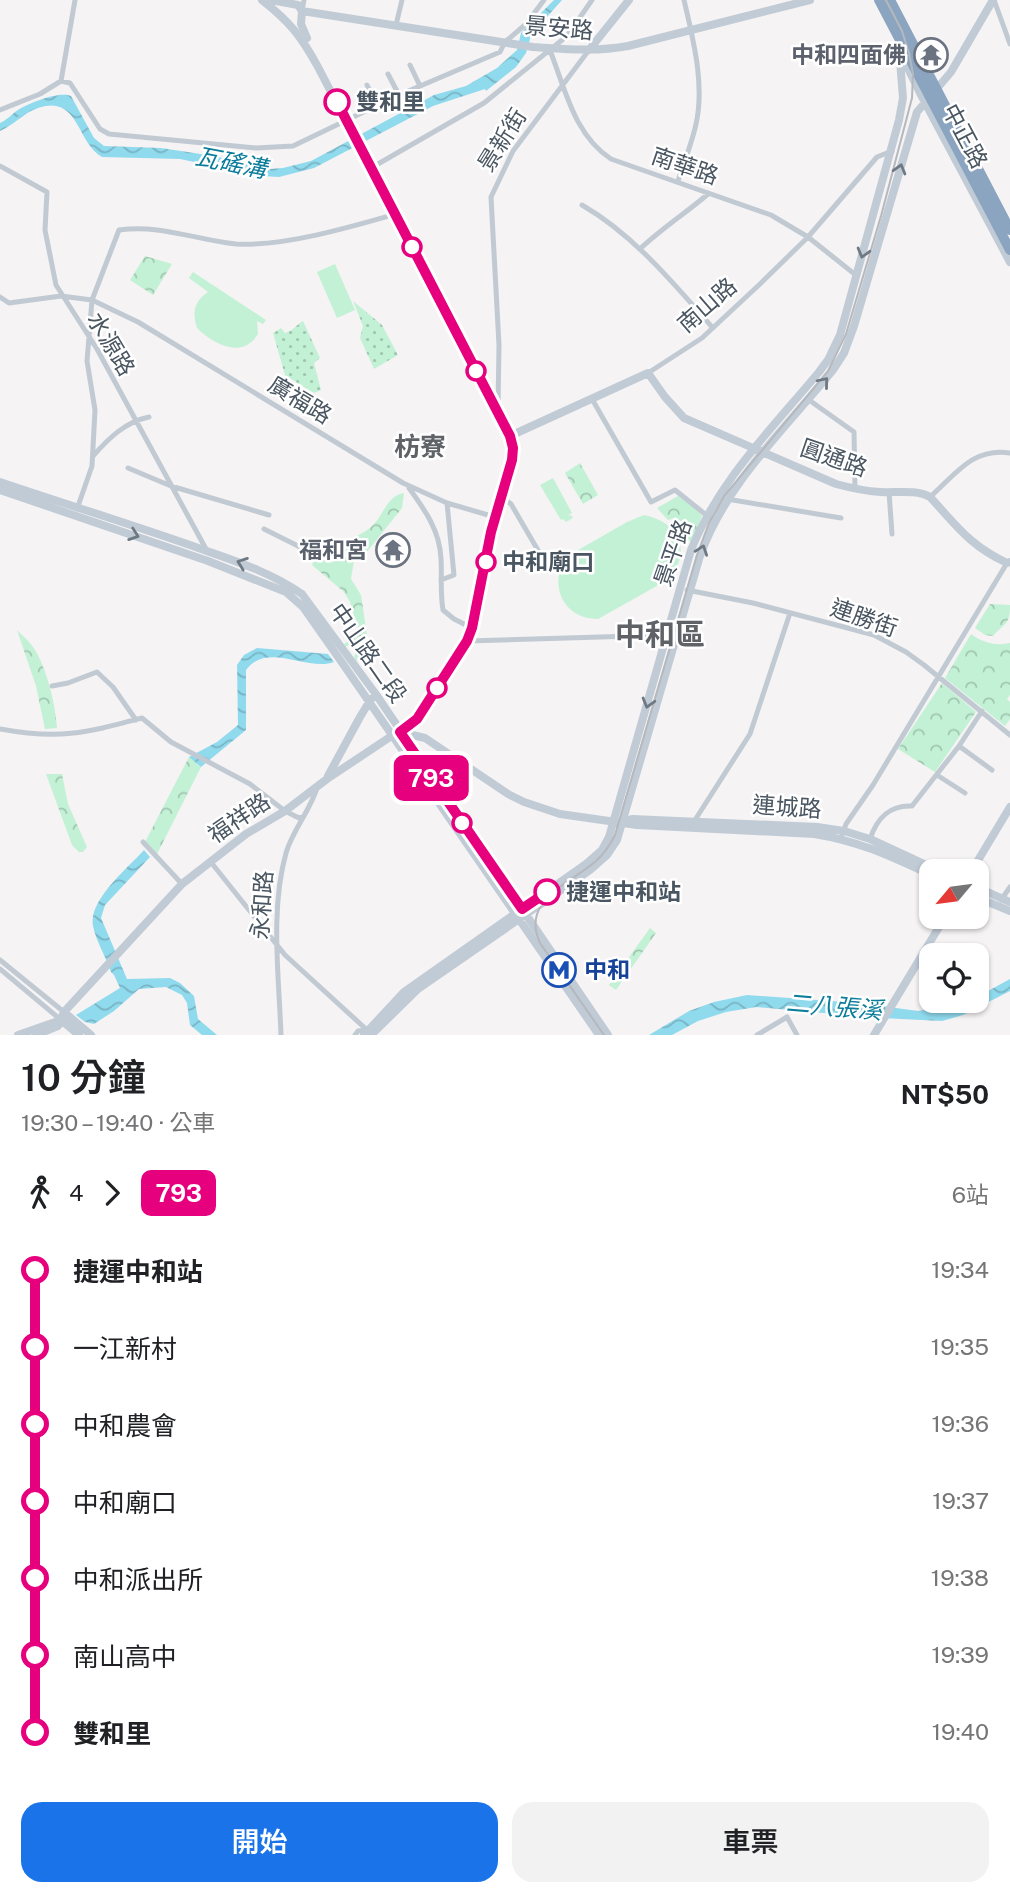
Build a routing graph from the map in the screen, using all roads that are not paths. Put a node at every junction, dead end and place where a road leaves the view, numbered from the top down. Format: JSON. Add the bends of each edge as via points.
{"nodes":[{"id":1,"x":75,"y":0,"type":"edge"},
{"id":2,"x":262,"y":0,"type":"edge"},
{"id":3,"x":271,"y":0,"type":"edge"},
{"id":4,"x":304,"y":0,"type":"edge"},
{"id":5,"x":402,"y":0,"type":"edge"},
{"id":6,"x":544,"y":0,"type":"edge"},
{"id":7,"x":592,"y":0,"type":"edge"},
{"id":8,"x":629,"y":0,"type":"edge"},
{"id":9,"x":684,"y":0,"type":"edge"},
{"id":10,"x":810,"y":0,"type":"edge"},
{"id":11,"x":874,"y":0,"type":"edge"},
{"id":12,"x":879,"y":0,"type":"edge"},
{"id":13,"x":892,"y":0,"type":"edge"},
{"id":14,"x":993,"y":0,"type":"edge"},
{"id":15,"x":302,"y":11,"type":"junction"},
{"id":16,"x":396,"y":25,"type":"junction"},
{"id":17,"x":691,"y":30,"type":"junction"},
{"id":18,"x":505,"y":42,"type":"junction"},
{"id":19,"x":1010,"y":44,"type":"edge"},
{"id":20,"x":306,"y":45,"type":"junction"},
{"id":21,"x":550,"y":48,"type":"junction"},
{"id":22,"x":899,"y":48,"type":"junction"},
{"id":23,"x":589,"y":50,"type":"junction"},
{"id":24,"x":410,"y":65,"type":"dead end"},
{"id":25,"x":906,"y":65,"type":"junction"},
{"id":26,"x":318,"y":67,"type":"junction"},
{"id":27,"x":388,"y":74,"type":"dead end"},
{"id":28,"x":61,"y":81,"type":"junction"},
{"id":29,"x":563,"y":83,"type":"junction"},
{"id":30,"x":367,"y":85,"type":"dead end"},
{"id":31,"x":420,"y":86,"type":"junction"},
{"id":32,"x":934,"y":89,"type":"junction"},
{"id":33,"x":920,"y":93,"type":"junction"},
{"id":34,"x":399,"y":95,"type":"junction"},
{"id":35,"x":925,"y":102,"type":"junction"},
{"id":36,"x":377,"y":106,"type":"junction"},
{"id":37,"x":902,"y":106,"type":"junction"},
{"id":38,"x":0,"y":110,"type":"edge"},
{"id":39,"x":347,"y":120,"type":"junction"},
{"id":40,"x":891,"y":151,"type":"junction"},
{"id":41,"x":874,"y":161,"type":"junction"},
{"id":42,"x":888,"y":163,"type":"junction"},
{"id":43,"x":0,"y":166,"type":"edge"},
{"id":44,"x":371,"y":168,"type":"junction"},
{"id":45,"x":678,"y":181,"type":"junction"},
{"id":46,"x":708,"y":194,"type":"junction"},
{"id":47,"x":582,"y":205,"type":"dead end"},
{"id":48,"x":396,"y":214,"type":"junction"},
{"id":49,"x":1010,"y":221,"type":"edge"},
{"id":50,"x":1010,"y":230,"type":"edge"},
{"id":51,"x":808,"y":237,"type":"junction"},
{"id":52,"x":1010,"y":240,"type":"edge"},
{"id":53,"x":640,"y":249,"type":"junction"},
{"id":54,"x":1010,"y":250,"type":"edge"},
{"id":55,"x":1010,"y":262,"type":"edge"},
{"id":56,"x":857,"y":276,"type":"junction"},
{"id":57,"x":61,"y":296,"type":"junction"},
{"id":58,"x":0,"y":297,"type":"edge"},
{"id":59,"x":92,"y":300,"type":"junction"},
{"id":60,"x":713,"y":328,"type":"junction"},
{"id":61,"x":89,"y":339,"type":"junction"},
{"id":62,"x":648,"y":373,"type":"junction"},
{"id":63,"x":592,"y":400,"type":"junction"},
{"id":64,"x":809,"y":400,"type":"junction"},
{"id":65,"x":498,"y":413,"type":"junction"},
{"id":66,"x":149,"y":417,"type":"dead end"},
{"id":67,"x":134,"y":420,"type":"junction"},
{"id":68,"x":510,"y":436,"type":"junction"},
{"id":69,"x":754,"y":449,"type":"junction"},
{"id":70,"x":764,"y":452,"type":"junction"},
{"id":71,"x":1010,"y":453,"type":"edge"},
{"id":72,"x":93,"y":456,"type":"junction"},
{"id":73,"x":128,"y":468,"type":"dead end"},
{"id":74,"x":0,"y":482,"type":"edge"},
{"id":75,"x":407,"y":485,"type":"junction"},
{"id":76,"x":171,"y":486,"type":"junction"},
{"id":77,"x":855,"y":489,"type":"junction"},
{"id":78,"x":0,"y":490,"type":"edge"},
{"id":79,"x":889,"y":492,"type":"junction"},
{"id":80,"x":502,"y":497,"type":"junction"},
{"id":81,"x":930,"y":497,"type":"junction"},
{"id":82,"x":727,"y":499,"type":"junction"},
{"id":83,"x":447,"y":503,"type":"junction"},
{"id":84,"x":77,"y":512,"type":"junction"},
{"id":85,"x":269,"y":515,"type":"dead end"},
{"id":86,"x":495,"y":517,"type":"junction"},
{"id":87,"x":841,"y":518,"type":"dead end"},
{"id":88,"x":713,"y":520,"type":"junction"},
{"id":89,"x":264,"y":529,"type":"dead end"},
{"id":90,"x":892,"y":534,"type":"dead end"},
{"id":91,"x":306,"y":550,"type":"dead end"},
{"id":92,"x":207,"y":551,"type":"junction"},
{"id":93,"x":539,"y":552,"type":"dead end"},
{"id":94,"x":1009,"y":563,"type":"edge"},
{"id":95,"x":441,"y":580,"type":"junction"},
{"id":96,"x":681,"y":588,"type":"junction"},
{"id":97,"x":690,"y":590,"type":"junction"},
{"id":98,"x":790,"y":612,"type":"junction"},
{"id":99,"x":472,"y":628,"type":"junction"},
{"id":100,"x":671,"y":638,"type":"junction"},
{"id":101,"x":467,"y":641,"type":"junction"},
{"id":102,"x":939,"y":677,"type":"junction"},
{"id":103,"x":52,"y":686,"type":"dead end"},
{"id":104,"x":374,"y":693,"type":"junction"},
{"id":105,"x":370,"y":702,"type":"junction"},
{"id":106,"x":982,"y":711,"type":"junction"},
{"id":107,"x":136,"y":720,"type":"junction"},
{"id":108,"x":0,"y":729,"type":"edge"},
{"id":109,"x":396,"y":733,"type":"junction"},
{"id":110,"x":1010,"y":735,"type":"edge"},
{"id":111,"x":959,"y":746,"type":"junction"},
{"id":112,"x":992,"y":770,"type":"dead end"},
{"id":113,"x":937,"y":775,"type":"junction"},
{"id":114,"x":327,"y":779,"type":"junction"},
{"id":115,"x":318,"y":785,"type":"junction"},
{"id":116,"x":965,"y":793,"type":"dead end"},
{"id":117,"x":1010,"y":807,"type":"edge"},
{"id":118,"x":285,"y":811,"type":"junction"},
{"id":119,"x":304,"y":816,"type":"junction"},
{"id":120,"x":695,"y":820,"type":"junction"},
{"id":121,"x":619,"y":822,"type":"junction"},
{"id":122,"x":842,"y":834,"type":"junction"},
{"id":123,"x":870,"y":839,"type":"junction"},
{"id":124,"x":144,"y":842,"type":"dead end"},
{"id":125,"x":979,"y":859,"type":"edge"},
{"id":126,"x":210,"y":861,"type":"junction"},
{"id":127,"x":919,"y":862,"type":"edge"},
{"id":128,"x":919,"y":870,"type":"edge"},
{"id":129,"x":182,"y":884,"type":"junction"},
{"id":130,"x":1010,"y":887,"type":"edge"},
{"id":131,"x":1003,"y":902,"type":"edge"},
{"id":132,"x":1010,"y":911,"type":"edge"},
{"id":133,"x":521,"y":915,"type":"junction"},
{"id":134,"x":937,"y":929,"type":"edge"},
{"id":135,"x":278,"y":947,"type":"junction"},
{"id":136,"x":0,"y":960,"type":"edge"},
{"id":137,"x":0,"y":969,"type":"edge"},
{"id":138,"x":68,"y":1018,"type":"junction"},
{"id":139,"x":369,"y":1034,"type":"edge"},
{"id":140,"x":18,"y":1035,"type":"edge"},
{"id":141,"x":36,"y":1035,"type":"edge"},
{"id":142,"x":79,"y":1035,"type":"edge"},
{"id":143,"x":91,"y":1035,"type":"edge"},
{"id":144,"x":281,"y":1035,"type":"edge"},
{"id":145,"x":355,"y":1035,"type":"edge"},
{"id":146,"x":599,"y":1035,"type":"edge"},
{"id":147,"x":608,"y":1035,"type":"edge"},
{"id":148,"x":757,"y":1035,"type":"edge"},
{"id":149,"x":797,"y":1035,"type":"edge"},
{"id":150,"x":874,"y":1035,"type":"edge"}],
"edges":[{"from":1,"to":28,"type":"street"},
{"from":2,"to":20,"type":"main road","via":[[288,21]]},
{"from":3,"to":15,"type":"main road","name":"景安路","via":[[298,5]]},
{"from":4,"to":15,"type":"street"},
{"from":5,"to":16,"type":"street"},
{"from":6,"to":18,"type":"street"},
{"from":7,"to":21,"type":"street","via":[[567,36]]},
{"from":8,"to":23,"type":"main road","name":"景新街"},
{"from":9,"to":17,"type":"street"},
{"from":10,"to":17,"type":"main road","name":"景安路"},
{"from":11,"to":22,"type":"main road"},
{"from":12,"to":54,"type":"highway"},
{"from":13,"to":32,"type":"main road"},
{"from":13,"to":50,"type":"highway"},
{"from":14,"to":19,"type":"street"},
{"from":14,"to":32,"type":"main road","via":[[951,72]]},
{"from":15,"to":16,"type":"main road","name":"景安路"},
{"from":15,"to":20,"type":"main road","via":[[298,23]]},
{"from":15,"to":26,"type":"main road","via":[[304,32]]},
{"from":16,"to":18,"type":"main road","name":"景安路"},
{"from":17,"to":23,"type":"main road","name":"景安路","via":[[628,46]]},
{"from":17,"to":45,"type":"street","via":[[698,105],[695,131]]},
{"from":18,"to":21,"type":"main road","name":"景安路"},
{"from":18,"to":31,"type":"street","via":[[500,52]]},
{"from":20,"to":26,"type":"main road"},
{"from":21,"to":23,"type":"main road","name":"景安路"},
{"from":21,"to":29,"type":"street","name":"南華路"},
{"from":21,"to":44,"type":"street","via":[[476,108]]},
{"from":22,"to":25,"type":"main road"},
{"from":22,"to":37,"type":"main road","name":"景平路"},
{"from":23,"to":29,"type":"street","name":"景新街"},
{"from":24,"to":31,"type":"street"},
{"from":25,"to":32,"type":"main road","name":"中正路"},
{"from":25,"to":33,"type":"main road"},
{"from":26,"to":39,"type":"main road"},
{"from":27,"to":34,"type":"street"},
{"from":28,"to":38,"type":"street"},
{"from":28,"to":39,"type":"street","via":[[70,83],[100,129],[109,134],[256,148],[293,146]]},
{"from":29,"to":45,"type":"street","name":"南華路","via":[[578,121],[601,153]]},
{"from":29,"to":65,"type":"street","name":"景新街","via":[[513,151],[491,197]]},
{"from":30,"to":36,"type":"street"},
{"from":31,"to":34,"type":"street"},
{"from":32,"to":33,"type":"main road"},
{"from":32,"to":35,"type":"main road","name":"景平路"},
{"from":32,"to":49,"type":"main road","name":"中正路"},
{"from":32,"to":52,"type":"main road","name":"中正路"},
{"from":33,"to":35,"type":"main road"},
{"from":33,"to":37,"type":"main road"},
{"from":34,"to":36,"type":"street"},
{"from":35,"to":55,"type":"main road","name":"中正路"},
{"from":64,"to":35,"type":"main road","name":"景平路","one_way":true,"via":[[834,370],[850,340],[912,126]]},
{"from":36,"to":39,"type":"street"},
{"from":37,"to":40,"type":"main road","name":"景平路"},
{"from":39,"to":44,"type":"main road"},
{"from":40,"to":41,"type":"street","name":"南山路"},
{"from":40,"to":42,"type":"main road","name":"景平路"},
{"from":41,"to":42,"type":"street"},
{"from":41,"to":51,"type":"street","name":"南山路"},
{"from":42,"to":56,"type":"main road","name":"景平路","one_way":true},
{"from":43,"to":57,"type":"street","name":"水源路","via":[[47,192],[45,230]]},
{"from":44,"to":48,"type":"main road"},
{"from":45,"to":46,"type":"street","name":"南華路"},
{"from":46,"to":51,"type":"street","name":"南華路","via":[[771,215]]},
{"from":46,"to":53,"type":"street"},
{"from":47,"to":53,"type":"street"},
{"from":48,"to":59,"type":"street","via":[[254,244],[158,229],[119,230]]},
{"from":48,"to":65,"type":"main road"},
{"from":51,"to":56,"type":"street","name":"南華路"},
{"from":51,"to":60,"type":"street","name":"南山路"},
{"from":53,"to":60,"type":"street"},
{"from":56,"to":69,"type":"main road","name":"景平路","via":[[844,327],[828,360]]},
{"from":57,"to":58,"type":"street","name":"廣福路","via":[[9,303]]},
{"from":57,"to":59,"type":"street","name":"廣福路"},
{"from":57,"to":61,"type":"street","name":"水源路"},
{"from":59,"to":61,"type":"street"},
{"from":59,"to":75,"type":"street","name":"廣福路","via":[[144,326]]},
{"from":60,"to":62,"type":"street","name":"南山路"},
{"from":61,"to":67,"type":"street","name":"水源路"},
{"from":61,"to":72,"type":"street","via":[[87,361],[95,410]]},
{"from":62,"to":63,"type":"main road","name":"南山路"},
{"from":62,"to":69,"type":"main road","name":"圓通路","via":[[684,418]]},
{"from":63,"to":68,"type":"main road","name":"南山路"},
{"from":63,"to":88,"type":"street","via":[[651,502],[675,490]]},
{"from":64,"to":70,"type":"main road","name":"景平路"},
{"from":64,"to":77,"type":"street","via":[[855,432]]},
{"from":65,"to":68,"type":"main road"},
{"from":66,"to":67,"type":"street"},
{"from":67,"to":72,"type":"street"},
{"from":67,"to":76,"type":"street","name":"水源路"},
{"from":68,"to":80,"type":"main road","name":"福祥路","via":[[512,460]]},
{"from":69,"to":70,"type":"main road","name":"圓通路"},
{"from":69,"to":88,"type":"main road","name":"景平路","via":[[729,479]]},
{"from":70,"to":77,"type":"main road","name":"圓通路"},
{"from":70,"to":82,"type":"main road","name":"景平路"},
{"from":71,"to":81,"type":"street","via":[[978,454]]},
{"from":72,"to":84,"type":"street"},
{"from":73,"to":76,"type":"street"},
{"from":74,"to":84,"type":"main road","name":"中山路二段"},
{"from":75,"to":83,"type":"street","name":"廣福路"},
{"from":75,"to":95,"type":"street","via":[[436,531]]},
{"from":76,"to":85,"type":"street"},
{"from":76,"to":92,"type":"street","name":"水源路"},
{"from":77,"to":79,"type":"main road","name":"圓通路"},
{"from":78,"to":84,"type":"main road","name":"中山路二段"},
{"from":79,"to":81,"type":"main road","name":"圓通路"},
{"from":79,"to":90,"type":"street"},
{"from":80,"to":86,"type":"main road","name":"福祥路"},
{"from":80,"to":93,"type":"street","via":[[511,504]]},
{"from":81,"to":94,"type":"main road","via":[[973,544]]},
{"from":82,"to":87,"type":"street"},
{"from":82,"to":88,"type":"main road","name":"景平路"},
{"from":83,"to":86,"type":"street","name":"廣福路"},
{"from":83,"to":95,"type":"street","via":[[454,575]]},
{"from":84,"to":92,"type":"main road","name":"中山路二段"},
{"from":84,"to":105,"type":"main road","name":"中山路二段","one_way":true,"via":[[286,592],[303,607]]},
{"from":86,"to":99,"type":"main road","name":"福祥路"},
{"from":88,"to":96,"type":"main road","name":"景平路","via":[[691,550]]},
{"from":97,"to":88,"type":"main road","name":"景平路","one_way":true},
{"from":89,"to":91,"type":"street"},
{"from":104,"to":92,"type":"main road","name":"中山路二段","one_way":true,"via":[[302,594],[252,567]]},
{"from":94,"to":102,"type":"street"},
{"from":95,"to":99,"type":"street","via":[[443,610]]},
{"from":96,"to":97,"type":"street","name":"連勝街"},
{"from":96,"to":100,"type":"main road","name":"景平路"},
{"from":97,"to":98,"type":"street","name":"連勝街"},
{"from":97,"to":100,"type":"main road","name":"景平路"},
{"from":98,"to":102,"type":"street","name":"連勝街","via":[[873,635]]},
{"from":98,"to":120,"type":"street","via":[[750,734]]},
{"from":99,"to":101,"type":"main road","name":"福祥路"},
{"from":100,"to":101,"type":"street"},
{"from":100,"to":121,"type":"main road","name":"景平路"},
{"from":101,"to":109,"type":"main road","name":"福祥路","via":[[417,719]]},
{"from":102,"to":106,"type":"street","name":"連勝街"},
{"from":102,"to":122,"type":"street"},
{"from":103,"to":107,"type":"street","via":[[97,672]]},
{"from":104,"to":105,"type":"main road"},
{"from":104,"to":109,"type":"main road","name":"中山路二段"},
{"from":105,"to":109,"type":"main road","name":"中山路二段"},
{"from":105,"to":114,"type":"main road"},
{"from":106,"to":110,"type":"street","name":"連勝街"},
{"from":106,"to":111,"type":"street"},
{"from":107,"to":108,"type":"street","via":[[61,736]]},
{"from":107,"to":118,"type":"street","via":[[142,718],[172,742],[250,784]]},
{"from":109,"to":114,"type":"main road","name":"福祥路"},
{"from":109,"to":121,"type":"main road","name":"連城路","via":[[425,738],[524,802],[560,814]]},
{"from":109,"to":133,"type":"main road","name":"中山路二段"},
{"from":111,"to":112,"type":"street"},
{"from":111,"to":113,"type":"street"},
{"from":113,"to":116,"type":"street"},
{"from":113,"to":123,"type":"street","via":[[912,806],[884,813]]},
{"from":114,"to":115,"type":"main road","name":"福祥路"},
{"from":115,"to":118,"type":"main road","name":"福祥路"},
{"from":115,"to":119,"type":"street","name":"永和路"},
{"from":117,"to":125,"type":"main road"},
{"from":118,"to":119,"type":"street"},
{"from":118,"to":126,"type":"main road","name":"福祥路"},
{"from":119,"to":135,"type":"street","name":"永和路","via":[[282,870]]},
{"from":120,"to":121,"type":"main road","name":"連城路"},
{"from":120,"to":122,"type":"main road","name":"連城路","via":[[817,827]]},
{"from":121,"to":122,"type":"main road","name":"連城路"},
{"from":121,"to":133,"type":"main road","name":"景平路","via":[[617,840],[600,862]]},
{"from":122,"to":123,"type":"main road","name":"連城路"},
{"from":122,"to":128,"type":"main road","name":"連城路"},
{"from":123,"to":127,"type":"main road","name":"連城路"},
{"from":124,"to":129,"type":"street"},
{"from":126,"to":129,"type":"main road","name":"福祥路"},
{"from":126,"to":135,"type":"street"},
{"from":129,"to":138,"type":"main road","name":"福祥路","via":[[109,962]]},
{"from":130,"to":131,"type":"street"},
{"from":131,"to":132,"type":"main road"},
{"from":133,"to":139,"type":"main road","name":"景平路","via":[[404,992]]},
{"from":133,"to":146,"type":"main road","name":"中山路二段"},
{"from":133,"to":147,"type":"main road","name":"中山路二段"},
{"from":134,"to":150,"type":"main road"},
{"from":135,"to":139,"type":"street"},
{"from":135,"to":144,"type":"street","name":"永和路"},
{"from":136,"to":138,"type":"street"},
{"from":137,"to":138,"type":"street"},
{"from":138,"to":140,"type":"main road"},
{"from":138,"to":141,"type":"main road"},
{"from":138,"to":142,"type":"main road"},
{"from":138,"to":143,"type":"main road"},
{"from":139,"to":145,"type":"street","name":"景平路","via":[[358,1031]]},
{"from":148,"to":149,"type":"street","via":[[787,1017]]}]}
